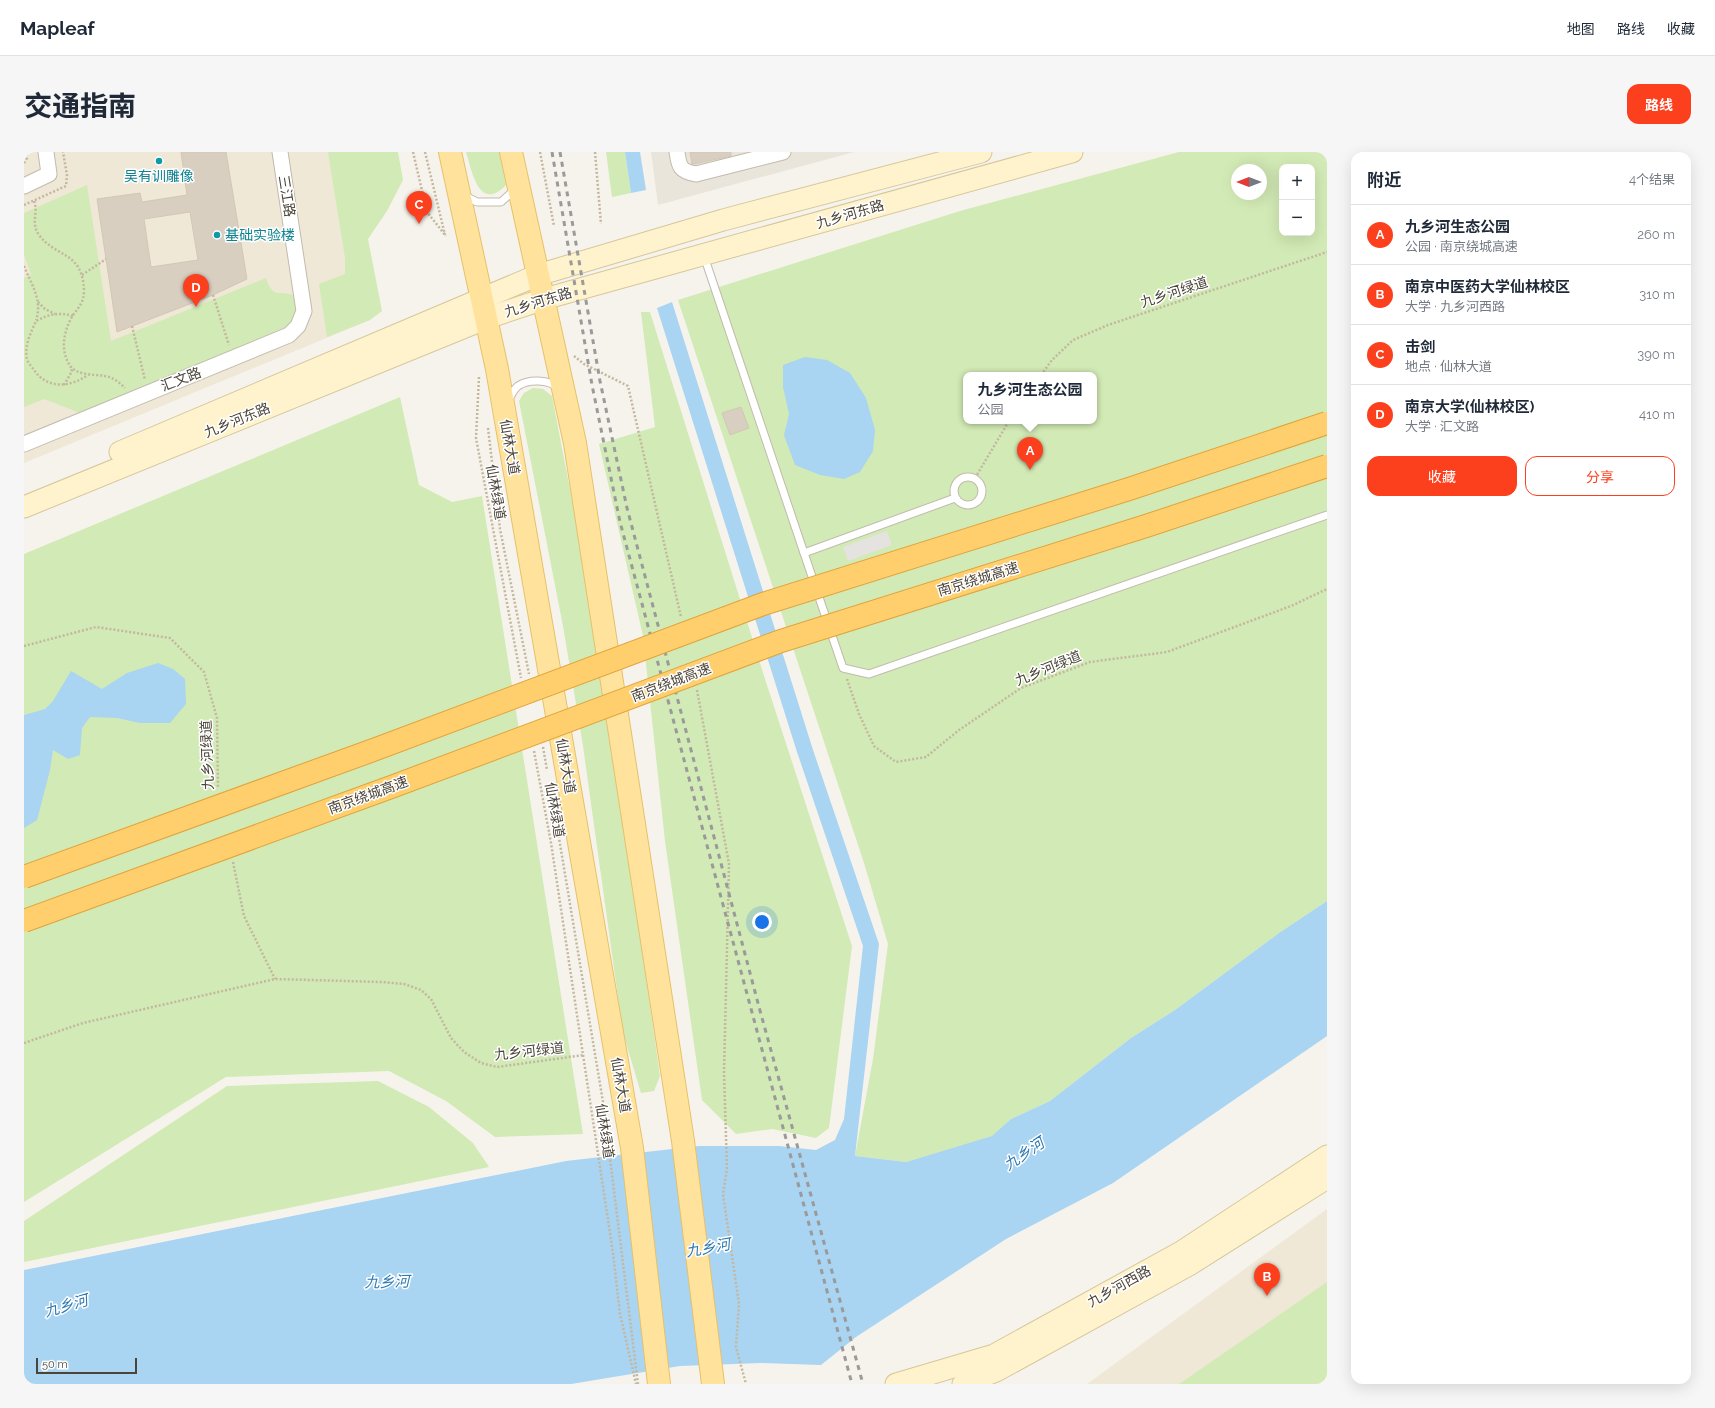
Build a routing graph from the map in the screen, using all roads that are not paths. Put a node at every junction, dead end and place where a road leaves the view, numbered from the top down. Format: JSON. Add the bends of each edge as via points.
{"nodes":[{"id":1,"x":46,"y":152,"type":"edge"},
{"id":2,"x":280,"y":152,"type":"edge"},
{"id":3,"x":450,"y":152,"type":"edge"},
{"id":4,"x":511,"y":152,"type":"edge"},
{"id":5,"x":677,"y":152,"type":"edge"},
{"id":6,"x":783,"y":152,"type":"edge"},
{"id":7,"x":981,"y":152,"type":"edge"},
{"id":8,"x":1072,"y":152,"type":"edge"},
{"id":9,"x":728,"y":159,"type":"edge"},
{"id":10,"x":516,"y":175,"type":"junction"},
{"id":11,"x":24,"y":186,"type":"edge"},
{"id":12,"x":458,"y":188,"type":"junction"},
{"id":13,"x":704,"y":254,"type":"junction"},
{"id":14,"x":538,"y":275,"type":"junction"},
{"id":15,"x":301,"y":287,"type":"joint"},
{"id":16,"x":482,"y":297,"type":"junction"},
{"id":17,"x":544,"y":299,"type":"junction"},
{"id":18,"x":487,"y":318,"type":"junction"},
{"id":19,"x":565,"y":395,"type":"junction"},
{"id":20,"x":496,"y":416,"type":"junction"},
{"id":21,"x":1327,"y":423,"type":"edge"},
{"id":22,"x":24,"y":444,"type":"edge"},
{"id":23,"x":1327,"y":466,"type":"edge"},
{"id":24,"x":24,"y":494,"type":"edge"},
{"id":25,"x":955,"y":498,"type":"junction"},
{"id":26,"x":24,"y":507,"type":"edge"},
{"id":27,"x":1327,"y":515,"type":"edge"},
{"id":28,"x":804,"y":553,"type":"junction"},
{"id":29,"x":24,"y":877,"type":"edge"},
{"id":30,"x":24,"y":921,"type":"edge"},
{"id":31,"x":1327,"y":1156,"type":"edge"},
{"id":32,"x":1327,"y":1178,"type":"edge"},
{"id":33,"x":712,"y":1376,"type":"edge"},
{"id":34,"x":659,"y":1378,"type":"edge"},
{"id":35,"x":896,"y":1384,"type":"edge"},
{"id":36,"x":964,"y":1384,"type":"edge"}],
"edges":[{"from":1,"to":11,"type":"street","via":[[49,174]]},
{"from":2,"to":15,"type":"street","name":"三江路"},
{"from":3,"to":12,"type":"main road","name":"仙林大道"},
{"from":4,"to":10,"type":"main road"},
{"from":5,"to":9,"type":"street","via":[[679,165],[685,172],[696,174]]},
{"from":6,"to":9,"type":"street"},
{"from":7,"to":14,"type":"main road","name":"九乡河东路","via":[[723,220]]},
{"from":8,"to":13,"type":"main road","name":"九乡河东路"},
{"from":10,"to":12,"type":"lane","via":[[511,193],[501,202],[477,202],[466,198]]},
{"from":10,"to":14,"type":"main road"},
{"from":12,"to":16,"type":"main road","name":"仙林大道"},
{"from":13,"to":17,"type":"main road","name":"九乡河东路"},
{"from":13,"to":28,"type":"lane"},
{"from":14,"to":16,"type":"main road","name":"九乡河东路"},
{"from":14,"to":17,"type":"main road"},
{"from":15,"to":22,"type":"street","name":"汇文路","via":[[304,311],[298,326],[289,335]]},
{"from":16,"to":18,"type":"main road","name":"仙林大道"},
{"from":16,"to":24,"type":"main road","name":"九乡河东路"},
{"from":17,"to":18,"type":"main road","name":"九乡河东路"},
{"from":17,"to":19,"type":"main road"},
{"from":18,"to":20,"type":"main road","name":"仙林大道"},
{"from":18,"to":26,"type":"main road","name":"九乡河东路"},
{"from":19,"to":20,"type":"lane","via":[[551,383],[526,382],[512,392]]},
{"from":19,"to":33,"type":"main road","via":[[575,443],[683,1141]]},
{"from":20,"to":34,"type":"main road","name":"仙林大道","via":[[632,1148]]},
{"from":21,"to":29,"type":"highway","bridge":true,"via":[[1130,489],[763,604]]},
{"from":23,"to":30,"type":"highway","name":"南京绕城高速","bridge":true,"via":[[781,641]]},
{"from":25,"to":25,"type":"lane","via":[[953,489],[957,480],[966,476],[979,481],[982,494],[976,502],[963,504]]},
{"from":25,"to":28,"type":"lane"},
{"from":27,"to":28,"type":"lane","via":[[869,674],[843,668]]},
{"from":31,"to":35,"type":"main road","name":"九乡河西路","via":[[1181,1252],[994,1355]]},
{"from":32,"to":36,"type":"main road","name":"九乡河西路","via":[[1189,1265],[996,1371]]}]}
